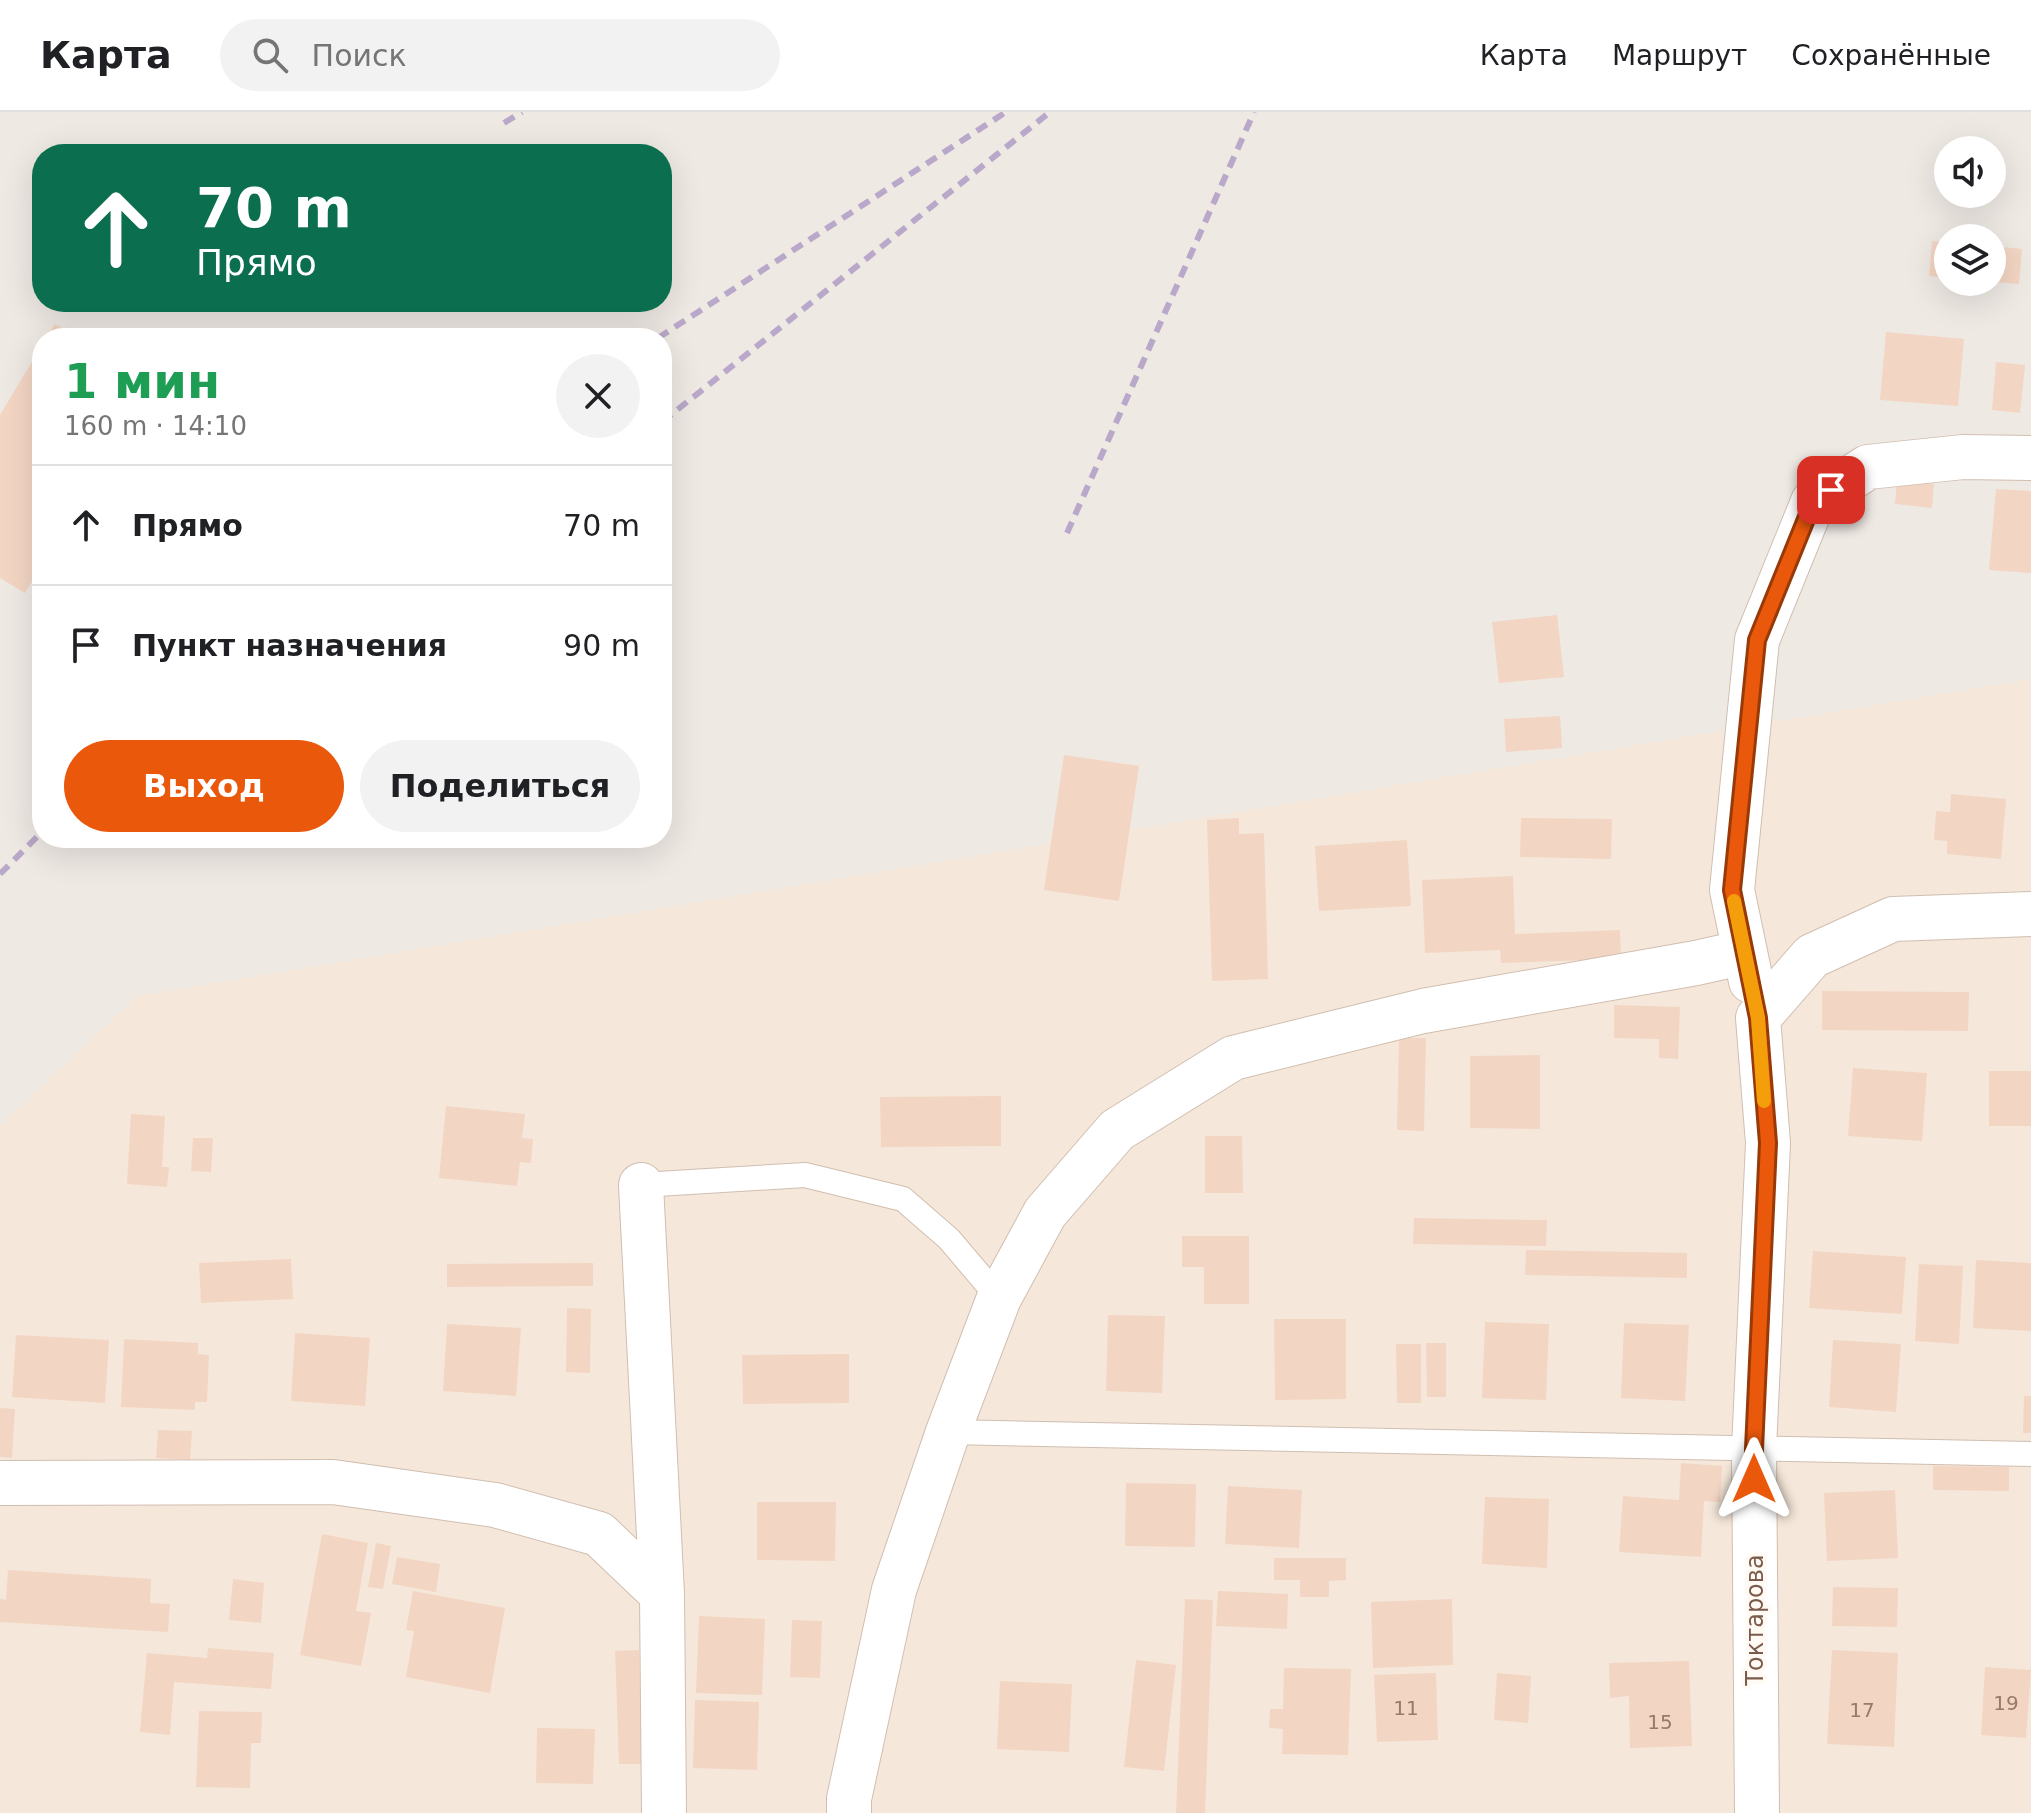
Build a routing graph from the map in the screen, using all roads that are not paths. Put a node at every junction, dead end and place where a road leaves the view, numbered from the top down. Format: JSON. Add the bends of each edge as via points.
{"nodes":[{"id":1,"x":2031,"y":458,"type":"edge"},
{"id":2,"x":2031,"y":914,"type":"edge"},
{"id":3,"x":1745,"y":952,"type":"junction"},
{"id":4,"x":1758,"y":1018,"type":"junction"},
{"id":5,"x":641,"y":1185,"type":"joint"},
{"id":6,"x":999,"y":1298,"type":"junction"},
{"id":7,"x":948,"y":1432,"type":"junction"},
{"id":8,"x":1754,"y":1449,"type":"junction"},
{"id":9,"x":2031,"y":1454,"type":"edge"},
{"id":10,"x":0,"y":1483,"type":"edge"},
{"id":11,"x":662,"y":1594,"type":"junction"},
{"id":12,"x":664,"y":1813,"type":"edge"},
{"id":13,"x":849,"y":1813,"type":"edge"},
{"id":14,"x":1757,"y":1813,"type":"edge"}],
"edges":[{"from":1,"to":3,"type":"street","name":"Токтарова","via":[[1963,457],[1868,467],[1813,502],[1757,640],[1732,890]]},
{"from":2,"to":4,"type":"street","via":[[1893,919],[1812,956]]},
{"from":3,"to":4,"type":"street","name":"Токтарова"},
{"from":3,"to":6,"type":"street","via":[[1423,1011],[1233,1058],[1117,1130],[1045,1213]]},
{"from":4,"to":8,"type":"street","name":"Токтарова","via":[[1768,1143]]},
{"from":5,"to":6,"type":"lane","via":[[805,1175],[903,1199],[949,1239]]},
{"from":5,"to":11,"type":"street"},
{"from":6,"to":7,"type":"street"},
{"from":7,"to":8,"type":"lane"},
{"from":7,"to":13,"type":"street","via":[[894,1590]]},
{"from":8,"to":9,"type":"lane"},
{"from":8,"to":14,"type":"street","name":"Токтарова"},
{"from":10,"to":11,"type":"street","via":[[333,1482],[495,1505],[599,1534]]},
{"from":11,"to":12,"type":"street"}]}
